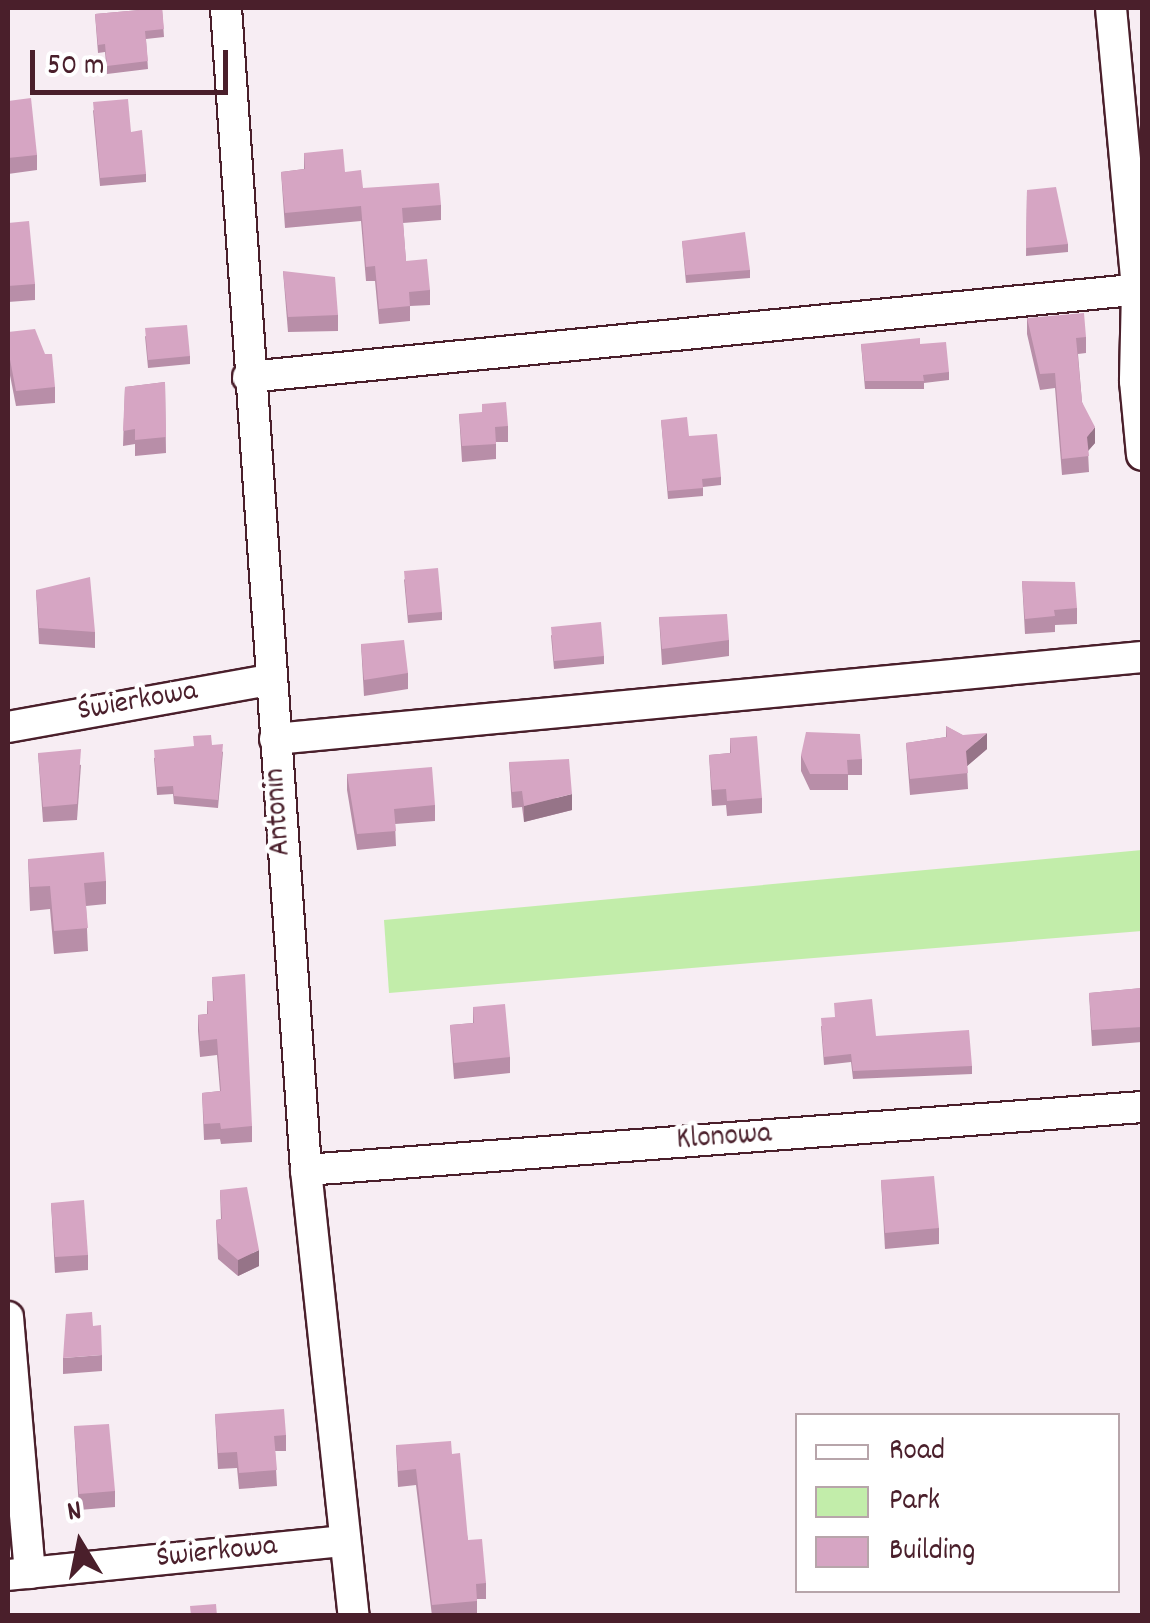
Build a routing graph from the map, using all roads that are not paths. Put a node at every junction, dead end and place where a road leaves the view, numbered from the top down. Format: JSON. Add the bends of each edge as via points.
{"nodes":[{"id":1,"x":226,"y":8,"type":"edge"},
{"id":2,"x":1111,"y":8,"type":"edge"},
{"id":3,"x":1140,"y":290,"type":"edge"},
{"id":4,"x":248,"y":377,"type":"junction"},
{"id":5,"x":1142,"y":455,"type":"edge"},
{"id":6,"x":1142,"y":657,"type":"edge"},
{"id":7,"x":268,"y":680,"type":"junction"},
{"id":8,"x":8,"y":726,"type":"edge"},
{"id":9,"x":275,"y":738,"type":"junction"},
{"id":10,"x":1142,"y":1107,"type":"edge"},
{"id":11,"x":306,"y":1170,"type":"junction"},
{"id":12,"x":8,"y":1317,"type":"edge"},
{"id":13,"x":344,"y":1541,"type":"junction"},
{"id":14,"x":19,"y":1574,"type":"edge"},
{"id":15,"x":354,"y":1616,"type":"edge"}],
"edges":[{"from":1,"to":4,"type":"street","name":"Antonin"},
{"from":2,"to":3,"type":"street"},
{"from":3,"to":4,"type":"street"},
{"from":3,"to":5,"type":"street","via":[[1134,381]]},
{"from":4,"to":7,"type":"street","name":"Antonin"},
{"from":6,"to":9,"type":"street"},
{"from":7,"to":8,"type":"street","name":"Świerkowa"},
{"from":7,"to":9,"type":"street","name":"Antonin"},
{"from":9,"to":11,"type":"street","name":"Antonin"},
{"from":10,"to":11,"type":"street","name":"Klonowa"},
{"from":11,"to":13,"type":"street","name":"Antonin"},
{"from":12,"to":14,"type":"street","name":"Świerkowa"},
{"from":13,"to":14,"type":"street","name":"Świerkowa"},
{"from":13,"to":15,"type":"street","name":"Antonin"}]}
